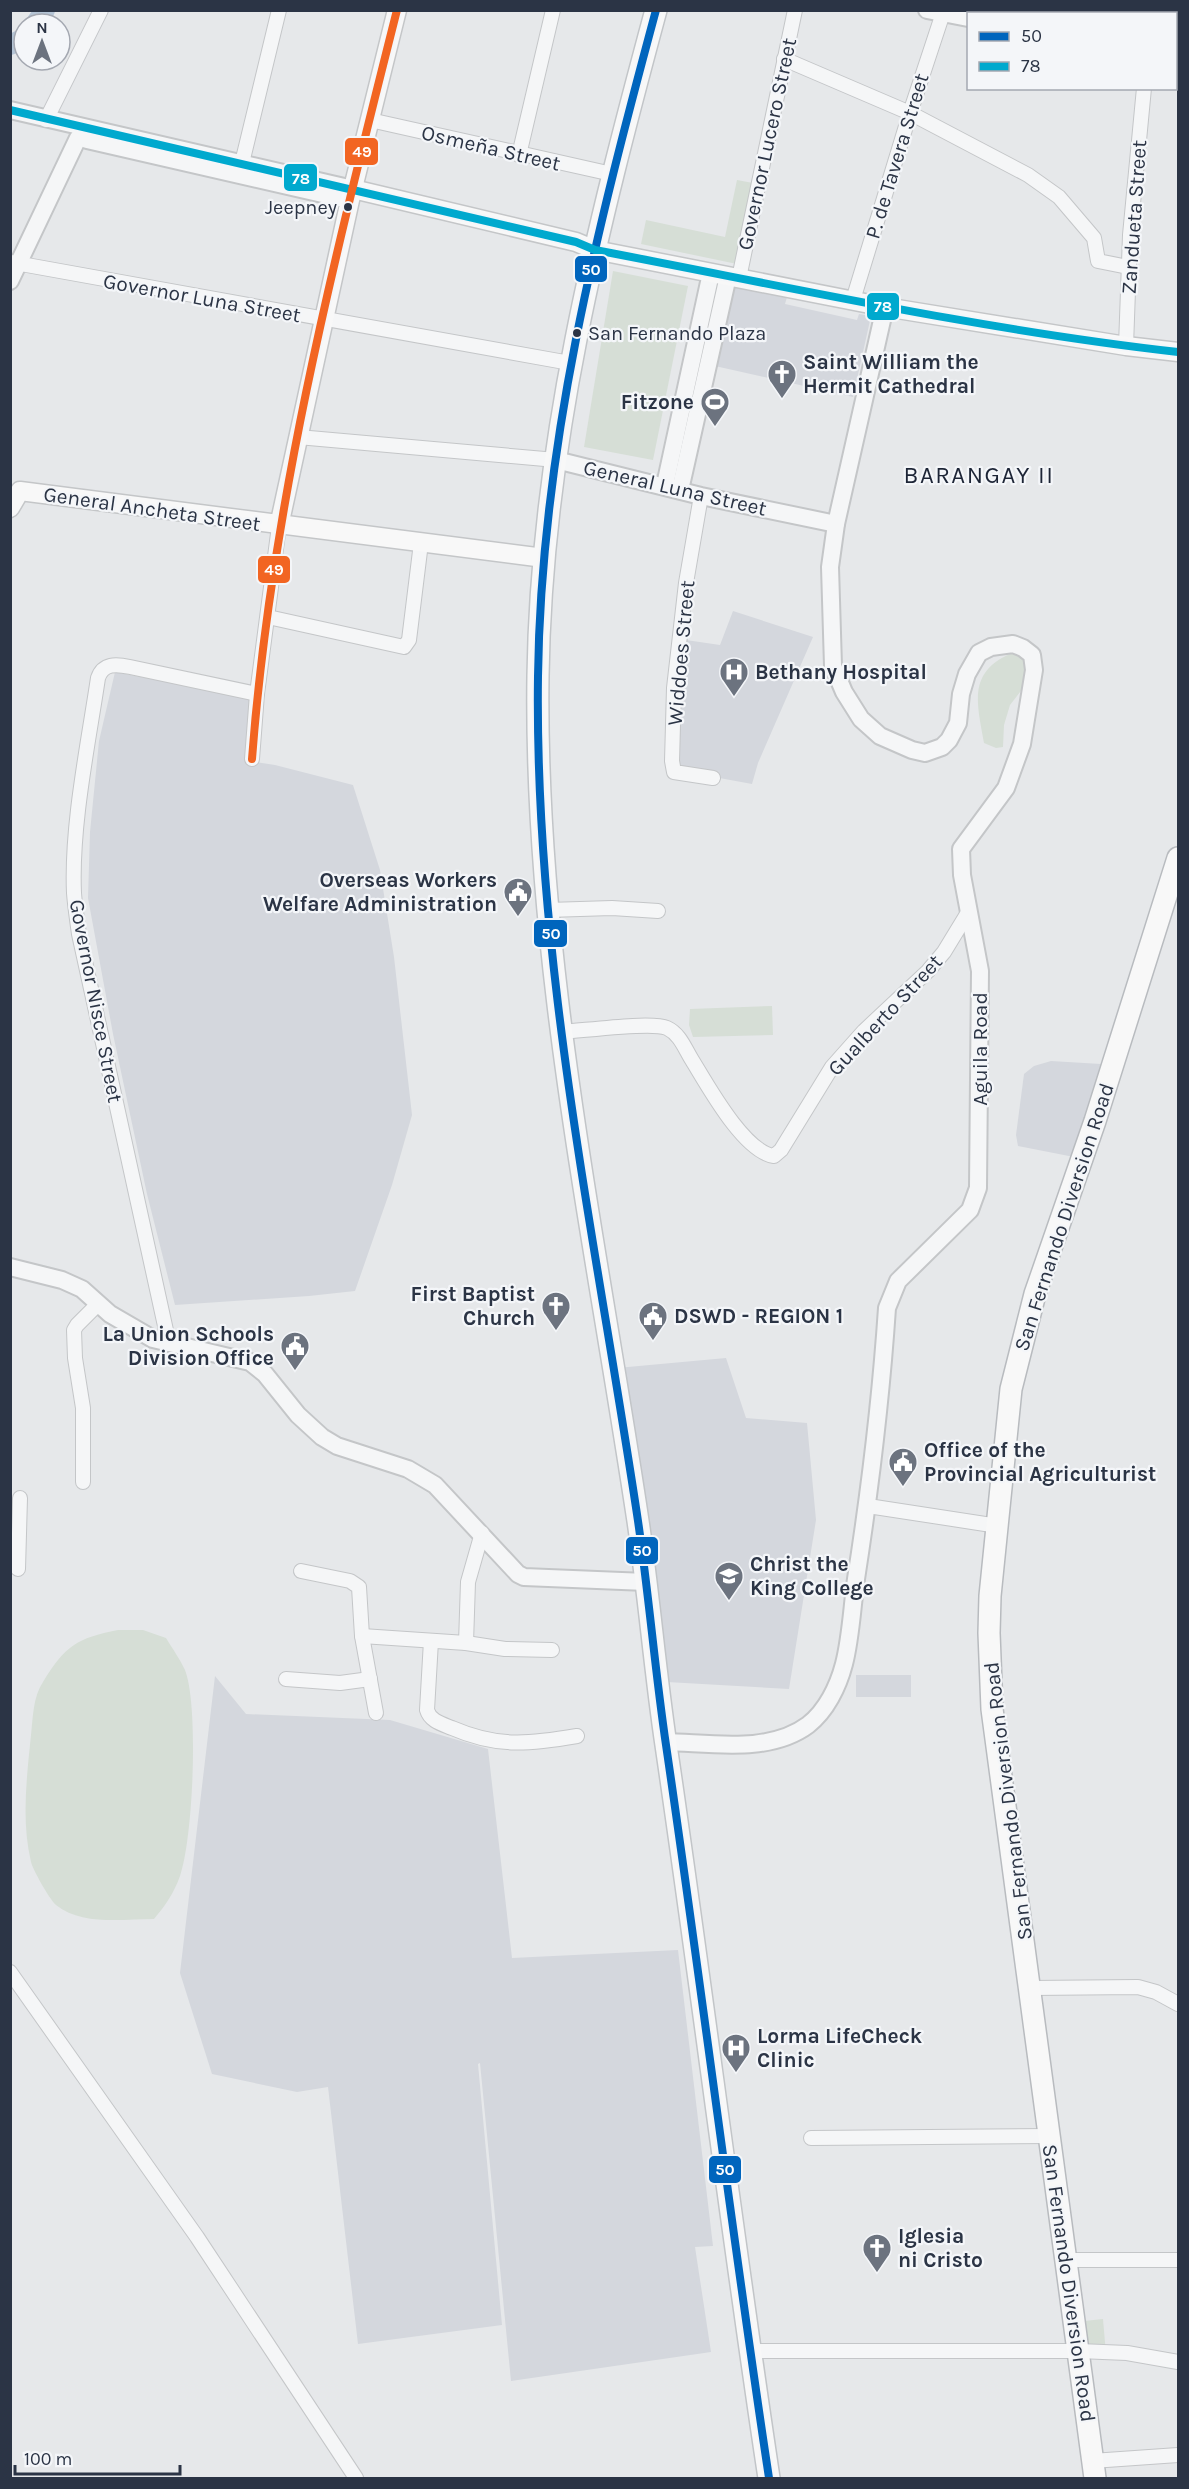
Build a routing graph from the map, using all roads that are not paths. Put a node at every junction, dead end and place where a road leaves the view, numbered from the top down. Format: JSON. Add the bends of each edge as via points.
{"nodes":[{"id":1,"x":101,"y":10,"type":"edge"},
{"id":2,"x":279,"y":10,"type":"edge"},
{"id":3,"x":397,"y":10,"type":"edge"},
{"id":4,"x":553,"y":10,"type":"edge"},
{"id":5,"x":656,"y":10,"type":"edge"},
{"id":6,"x":795,"y":10,"type":"edge"},
{"id":7,"x":935,"y":12,"type":"edge"},
{"id":8,"x":967,"y":18,"type":"edge"},
{"id":9,"x":784,"y":59,"type":"junction"},
{"id":10,"x":1144,"y":90,"type":"edge"},
{"id":11,"x":10,"y":110,"type":"edge"},
{"id":12,"x":910,"y":113,"type":"junction"},
{"id":13,"x":46,"y":120,"type":"junction"},
{"id":14,"x":370,"y":120,"type":"junction"},
{"id":15,"x":10,"y":121,"type":"edge"},
{"id":16,"x":78,"y":138,"type":"junction"},
{"id":17,"x":519,"y":155,"type":"junction"},
{"id":18,"x":242,"y":164,"type":"junction"},
{"id":19,"x":612,"y":174,"type":"junction"},
{"id":20,"x":351,"y":195,"type":"junction"},
{"id":21,"x":595,"y":250,"type":"junction"},
{"id":22,"x":14,"y":263,"type":"edge"},
{"id":23,"x":1128,"y":267,"type":"junction"},
{"id":24,"x":726,"y":276,"type":"junction"},
{"id":25,"x":10,"y":281,"type":"edge"},
{"id":26,"x":854,"y":300,"type":"junction"},
{"id":27,"x":885,"y":307,"type":"junction"},
{"id":28,"x":323,"y":320,"type":"junction"},
{"id":29,"x":1126,"y":346,"type":"junction"},
{"id":30,"x":1179,"y":352,"type":"edge"},
{"id":31,"x":570,"y":363,"type":"junction"},
{"id":32,"x":298,"y":437,"type":"junction"},
{"id":33,"x":556,"y":459,"type":"junction"},
{"id":34,"x":673,"y":487,"type":"junction"},
{"id":35,"x":15,"y":491,"type":"edge"},
{"id":36,"x":701,"y":496,"type":"junction"},
{"id":37,"x":10,"y":508,"type":"edge"},
{"id":38,"x":836,"y":524,"type":"junction"},
{"id":39,"x":279,"y":526,"type":"junction"},
{"id":40,"x":421,"y":543,"type":"junction"},
{"id":41,"x":544,"y":558,"type":"junction"},
{"id":42,"x":267,"y":617,"type":"junction"},
{"id":43,"x":257,"y":694,"type":"junction"},
{"id":44,"x":252,"y":759,"type":"dead end"},
{"id":45,"x":713,"y":778,"type":"dead end"},
{"id":46,"x":1179,"y":858,"type":"edge"},
{"id":47,"x":548,"y":910,"type":"junction"},
{"id":48,"x":969,"y":911,"type":"junction"},
{"id":49,"x":658,"y":912,"type":"dead end"},
{"id":50,"x":561,"y":1032,"type":"junction"},
{"id":51,"x":10,"y":1267,"type":"edge"},
{"id":52,"x":98,"y":1305,"type":"junction"},
{"id":53,"x":169,"y":1344,"type":"junction"},
{"id":54,"x":83,"y":1482,"type":"dead end"},
{"id":55,"x":20,"y":1498,"type":"dead end"},
{"id":56,"x":867,"y":1506,"type":"junction"},
{"id":57,"x":14,"y":1524,"type":"edge"},
{"id":58,"x":998,"y":1526,"type":"junction"},
{"id":59,"x":482,"y":1533,"type":"junction"},
{"id":60,"x":18,"y":1569,"type":"dead end"},
{"id":61,"x":302,"y":1571,"type":"dead end"},
{"id":62,"x":646,"y":1582,"type":"junction"},
{"id":63,"x":362,"y":1636,"type":"junction"},
{"id":64,"x":431,"y":1641,"type":"junction"},
{"id":65,"x":466,"y":1643,"type":"junction"},
{"id":66,"x":552,"y":1650,"type":"dead end"},
{"id":67,"x":286,"y":1679,"type":"dead end"},
{"id":68,"x":370,"y":1679,"type":"junction"},
{"id":69,"x":376,"y":1713,"type":"dead end"},
{"id":70,"x":577,"y":1736,"type":"dead end"},
{"id":71,"x":666,"y":1742,"type":"junction"},
{"id":72,"x":10,"y":1972,"type":"edge"},
{"id":73,"x":1031,"y":1988,"type":"junction"},
{"id":74,"x":1179,"y":2004,"type":"edge"},
{"id":75,"x":1050,"y":2136,"type":"junction"},
{"id":76,"x":811,"y":2138,"type":"dead end"},
{"id":77,"x":1067,"y":2260,"type":"junction"},
{"id":78,"x":1179,"y":2260,"type":"edge"},
{"id":79,"x":750,"y":2351,"type":"junction"},
{"id":80,"x":1079,"y":2351,"type":"junction"},
{"id":81,"x":1179,"y":2362,"type":"edge"},
{"id":82,"x":1179,"y":2455,"type":"edge"},
{"id":83,"x":1094,"y":2470,"type":"edge"},
{"id":84,"x":356,"y":2478,"type":"edge"},
{"id":85,"x":769,"y":2478,"type":"edge"}],
"edges":[{"from":1,"to":13,"type":"street"},
{"from":2,"to":18,"type":"street"},
{"from":3,"to":14,"type":"main road"},
{"from":4,"to":17,"type":"street"},
{"from":5,"to":19,"type":"main road"},
{"from":6,"to":9,"type":"street","name":"Governor Lucero Street"},
{"from":7,"to":8,"type":"street"},
{"from":7,"to":12,"type":"street","name":"P. de Tavera Street"},
{"from":9,"to":12,"type":"street"},
{"from":9,"to":24,"type":"street","name":"Governor Lucero Street"},
{"from":10,"to":23,"type":"street","name":"Zandueta Street"},
{"from":11,"to":13,"type":"street"},
{"from":12,"to":23,"type":"street","via":[[1028,175],[1059,197],[1094,238],[1098,261]]},
{"from":12,"to":26,"type":"street","name":"P. de Tavera Street"},
{"from":13,"to":18,"type":"street"},
{"from":14,"to":17,"type":"street","name":"Osmeña Street"},
{"from":14,"to":20,"type":"main road"},
{"from":15,"to":16,"type":"street"},
{"from":16,"to":20,"type":"street"},
{"from":16,"to":22,"type":"street"},
{"from":17,"to":19,"type":"street","name":"Osmeña Street"},
{"from":18,"to":20,"type":"street"},
{"from":19,"to":21,"type":"main road"},
{"from":20,"to":21,"type":"main road","via":[[574,251]]},
{"from":20,"to":28,"type":"main road"},
{"from":21,"to":24,"type":"main road"},
{"from":21,"to":31,"type":"main road"},
{"from":22,"to":25,"type":"street"},
{"from":22,"to":28,"type":"street","name":"Governor Luna Street"},
{"from":23,"to":29,"type":"street","name":"Zandueta Street"},
{"from":24,"to":26,"type":"main road"},
{"from":24,"to":34,"type":"street"},
{"from":26,"to":27,"type":"main road"},
{"from":27,"to":29,"type":"main road"},
{"from":27,"to":38,"type":"street"},
{"from":28,"to":31,"type":"street","name":"Governor Luna Street"},
{"from":28,"to":32,"type":"main road"},
{"from":29,"to":30,"type":"main road"},
{"from":31,"to":33,"type":"main road"},
{"from":32,"to":33,"type":"street","name":"General Luna Street"},
{"from":32,"to":39,"type":"main road"},
{"from":33,"to":34,"type":"street","name":"General Luna Street"},
{"from":33,"to":41,"type":"main road"},
{"from":34,"to":36,"type":"street","name":"General Luna Street"},
{"from":35,"to":37,"type":"main road"},
{"from":35,"to":39,"type":"main road","name":"General Ancheta Street"},
{"from":36,"to":38,"type":"street","name":"General Luna Street"},
{"from":36,"to":45,"type":"street","name":"Widdoes Street","via":[[674,688],[672,761],[674,772]]},
{"from":38,"to":48,"type":"street","name":"Aguila Road","via":[[830,567],[833,666],[861,718],[880,736],[925,753],[942,747],[958,723],[961,694],[979,653],[1013,644],[1032,655],[1034,685],[1016,763],[1006,788],[961,849]]},
{"from":39,"to":40,"type":"main road","name":"General Ancheta Street"},
{"from":39,"to":42,"type":"street"},
{"from":40,"to":41,"type":"main road","name":"General Ancheta Street"},
{"from":40,"to":42,"type":"street","via":[[409,640],[404,647]]},
{"from":41,"to":47,"type":"main road","via":[[538,673],[539,796]]},
{"from":42,"to":43,"type":"street"},
{"from":43,"to":44,"type":"street"},
{"from":43,"to":53,"type":"street","name":"Governor Nisce Street","via":[[110,665],[98,678],[88,744],[74,854],[79,934]]},
{"from":46,"to":58,"type":"main road","name":"San Fernando Diversion Road","via":[[1035,1294],[1011,1389]]},
{"from":47,"to":49,"type":"street","via":[[612,908]]},
{"from":47,"to":50,"type":"main road"},
{"from":48,"to":50,"type":"street","name":"Gualberto Street","via":[[928,971],[832,1067],[774,1156],[753,1148],[716,1099],[678,1036],[666,1027]]},
{"from":48,"to":56,"type":"street","name":"Aguila Road","via":[[980,971],[978,1188],[970,1210],[910,1267],[892,1292],[887,1308]]},
{"from":50,"to":62,"type":"main road"},
{"from":51,"to":52,"type":"street","via":[[62,1280],[82,1289]]},
{"from":52,"to":53,"type":"street","via":[[134,1329]]},
{"from":52,"to":54,"type":"street","via":[[74,1330],[83,1408]]},
{"from":53,"to":59,"type":"street","via":[[250,1362],[322,1437],[337,1446],[408,1469],[435,1485]]},
{"from":55,"to":57,"type":"street"},
{"from":56,"to":58,"type":"street"},
{"from":56,"to":71,"type":"street","name":"Aguila Road","via":[[844,1664],[831,1698],[816,1718],[791,1735],[766,1742]]},
{"from":57,"to":60,"type":"street"},
{"from":58,"to":73,"type":"main road","name":"San Fernando Diversion Road","via":[[990,1596],[990,1675]]},
{"from":59,"to":62,"type":"street","via":[[524,1577]]},
{"from":59,"to":65,"type":"street","via":[[468,1582]]},
{"from":61,"to":63,"type":"street","via":[[357,1585]]},
{"from":62,"to":71,"type":"main road"},
{"from":63,"to":64,"type":"street"},
{"from":63,"to":68,"type":"street"},
{"from":64,"to":65,"type":"street"},
{"from":64,"to":70,"type":"street","via":[[427,1710],[433,1720],[475,1738],[514,1744]]},
{"from":65,"to":66,"type":"street","via":[[498,1649]]},
{"from":67,"to":68,"type":"street","via":[[340,1683]]},
{"from":68,"to":69,"type":"street"},
{"from":71,"to":79,"type":"main road"},
{"from":72,"to":84,"type":"street","via":[[197,2237]]},
{"from":73,"to":74,"type":"street","via":[[1138,1987]]},
{"from":73,"to":75,"type":"main road","name":"San Fernando Diversion Road"},
{"from":75,"to":76,"type":"street"},
{"from":75,"to":77,"type":"main road","name":"San Fernando Diversion Road"},
{"from":77,"to":78,"type":"street"},
{"from":77,"to":80,"type":"main road","name":"San Fernando Diversion Road"},
{"from":79,"to":80,"type":"street"},
{"from":79,"to":85,"type":"main road"},
{"from":80,"to":81,"type":"street","via":[[1127,2353]]},
{"from":80,"to":83,"type":"main road","name":"San Fernando Diversion Road"},
{"from":82,"to":83,"type":"street"}]}
